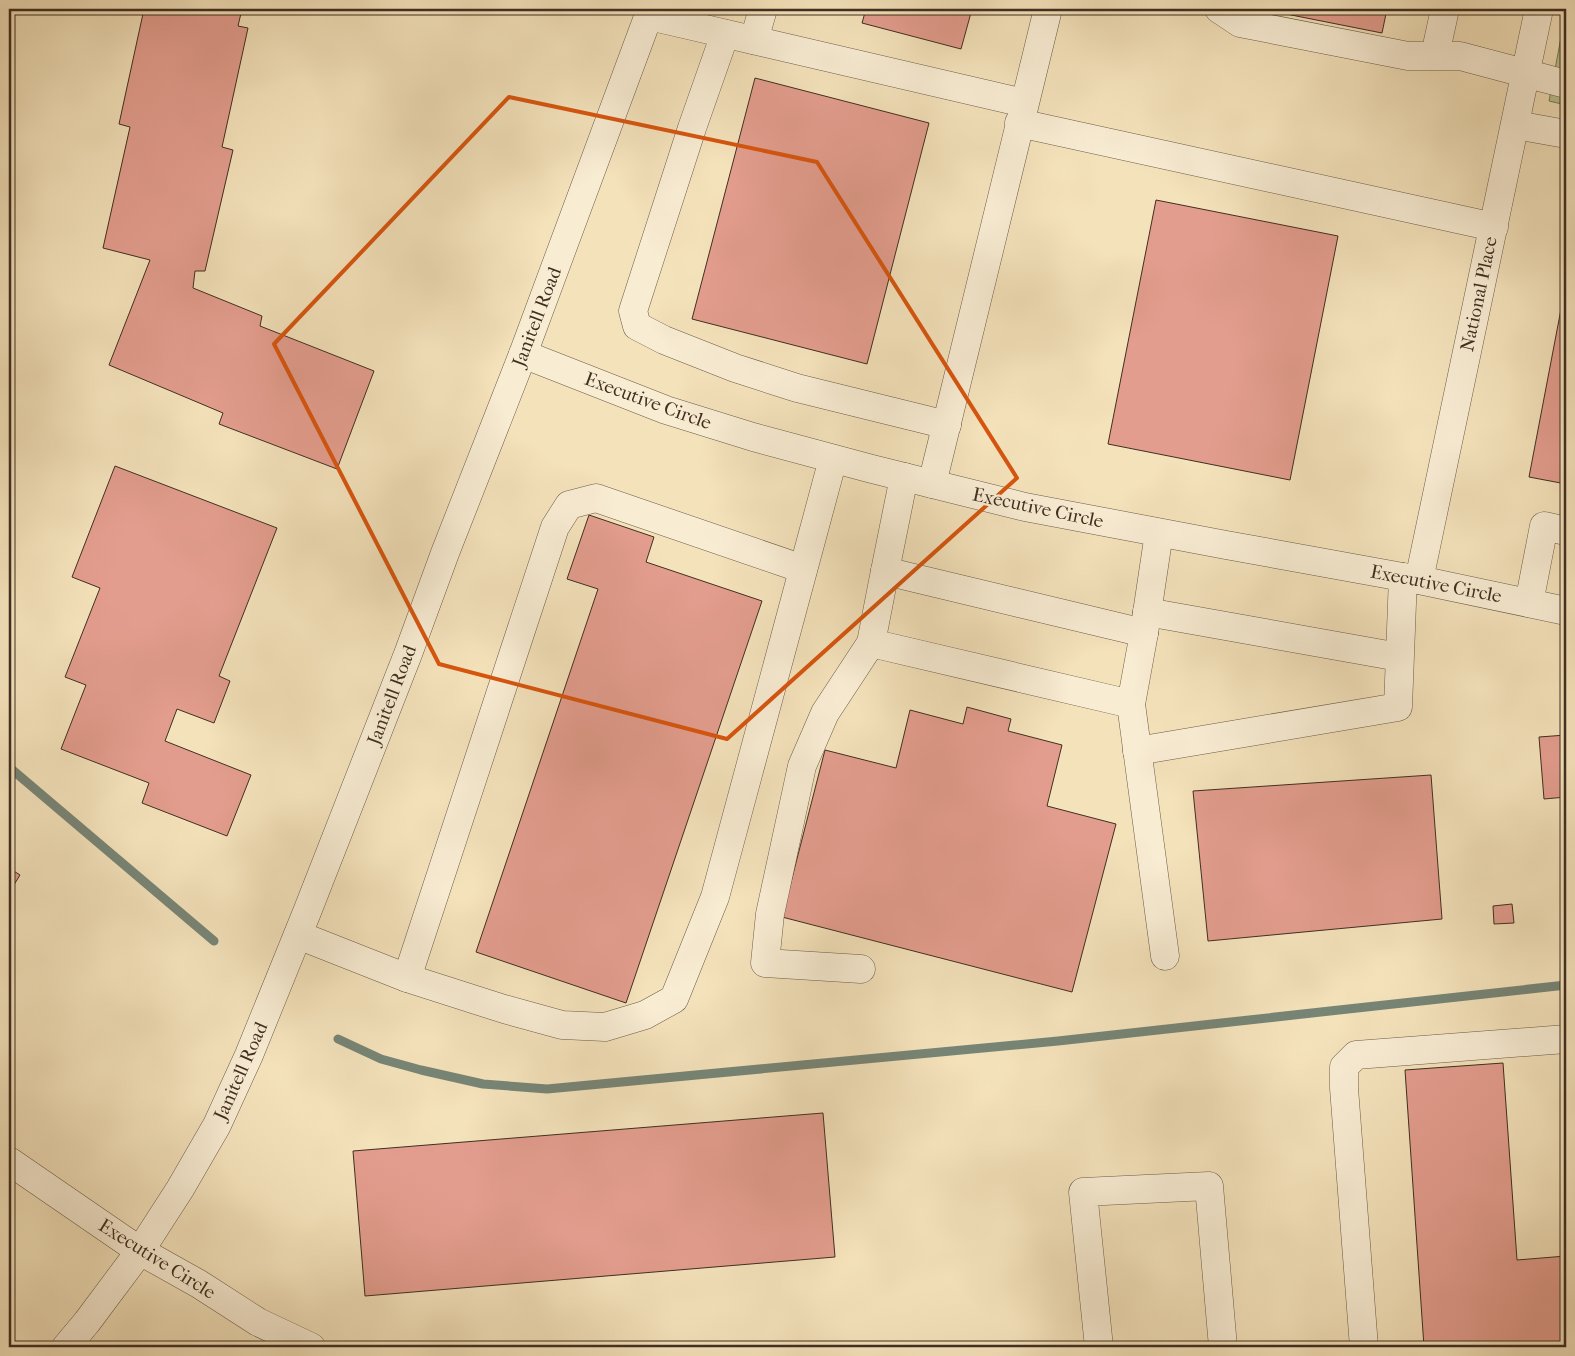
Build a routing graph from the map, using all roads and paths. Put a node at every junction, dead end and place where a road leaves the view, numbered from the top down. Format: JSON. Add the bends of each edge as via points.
{"nodes":[{"id":1,"x":763,"y":9,"type":"edge"},
{"id":2,"x":1048,"y":9,"type":"edge"},
{"id":3,"x":1219,"y":9,"type":"edge"},
{"id":4,"x":1445,"y":9,"type":"edge"},
{"id":5,"x":1539,"y":9,"type":"edge"},
{"id":6,"x":650,"y":12,"type":"edge"},
{"id":7,"x":726,"y":34,"type":"junction"},
{"id":8,"x":754,"y":40,"type":"junction"},
{"id":9,"x":1435,"y":55,"type":"junction"},
{"id":10,"x":1525,"y":74,"type":"junction"},
{"id":11,"x":1566,"y":84,"type":"edge"},
{"id":12,"x":1022,"y":113,"type":"junction"},
{"id":13,"x":1516,"y":125,"type":"junction"},
{"id":14,"x":1566,"y":134,"type":"edge"},
{"id":15,"x":1494,"y":227,"type":"junction"},
{"id":16,"x":523,"y":354,"type":"junction"},
{"id":17,"x":947,"y":424,"type":"junction"},
{"id":18,"x":833,"y":459,"type":"junction"},
{"id":19,"x":904,"y":477,"type":"junction"},
{"id":20,"x":932,"y":484,"type":"junction"},
{"id":21,"x":1566,"y":531,"type":"edge"},
{"id":22,"x":1160,"y":532,"type":"junction"},
{"id":23,"x":803,"y":569,"type":"junction"},
{"id":24,"x":885,"y":571,"type":"junction"},
{"id":25,"x":1411,"y":578,"type":"junction"},
{"id":26,"x":1529,"y":603,"type":"junction"},
{"id":27,"x":1566,"y":611,"type":"edge"},
{"id":28,"x":1146,"y":623,"type":"junction"},
{"id":29,"x":871,"y":643,"type":"junction"},
{"id":30,"x":1399,"y":657,"type":"junction"},
{"id":31,"x":1131,"y":704,"type":"junction"},
{"id":32,"x":1137,"y":751,"type":"junction"},
{"id":33,"x":298,"y":935,"type":"junction"},
{"id":34,"x":1165,"y":956,"type":"dead end"},
{"id":35,"x":861,"y":969,"type":"dead end"},
{"id":36,"x":407,"y":978,"type":"junction"},
{"id":37,"x":1566,"y":1039,"type":"edge"},
{"id":38,"x":9,"y":1161,"type":"edge"},
{"id":39,"x":140,"y":1251,"type":"junction"},
{"id":40,"x":66,"y":1347,"type":"edge"},
{"id":41,"x":311,"y":1347,"type":"edge"},
{"id":42,"x":1099,"y":1347,"type":"edge"},
{"id":43,"x":1222,"y":1347,"type":"edge"},
{"id":44,"x":1364,"y":1347,"type":"edge"}],
"edges":[{"from":1,"to":8,"type":"street"},
{"from":2,"to":12,"type":"street"},
{"from":3,"to":9,"type":"street","via":[[1240,22],[1408,56]]},
{"from":4,"to":9,"type":"street"},
{"from":5,"to":10,"type":"street","name":"National Place"},
{"from":6,"to":7,"type":"street"},
{"from":6,"to":16,"type":"street","name":"Janitell Road"},
{"from":7,"to":8,"type":"street"},
{"from":7,"to":17,"type":"street","via":[[633,311],[636,326],[735,368],[797,388]]},
{"from":8,"to":12,"type":"street"},
{"from":9,"to":10,"type":"street","via":[[1460,56]]},
{"from":10,"to":11,"type":"street"},
{"from":10,"to":13,"type":"street","name":"National Place"},
{"from":12,"to":15,"type":"street"},
{"from":12,"to":17,"type":"street"},
{"from":13,"to":14,"type":"street"},
{"from":13,"to":15,"type":"street","name":"National Place"},
{"from":15,"to":25,"type":"street","name":"National Place"},
{"from":16,"to":18,"type":"street","name":"Executive Circle","via":[[666,410]]},
{"from":16,"to":33,"type":"street","name":"Janitell Road"},
{"from":17,"to":20,"type":"street"},
{"from":18,"to":19,"type":"street","name":"Executive Circle"},
{"from":18,"to":23,"type":"street"},
{"from":19,"to":20,"type":"street","name":"Executive Circle"},
{"from":19,"to":24,"type":"street"},
{"from":20,"to":22,"type":"street","name":"Executive Circle","via":[[1025,507]]},
{"from":21,"to":26,"type":"street","via":[[1544,526]]},
{"from":22,"to":25,"type":"street","name":"Executive Circle"},
{"from":22,"to":28,"type":"street"},
{"from":23,"to":36,"type":"street","via":[[715,897],[674,998],[645,1014],[605,1027],[562,1025]]},
{"from":23,"to":36,"type":"street","via":[[596,498],[569,505],[554,527]]},
{"from":24,"to":28,"type":"street"},
{"from":24,"to":29,"type":"street"},
{"from":25,"to":26,"type":"street","name":"Executive Circle"},
{"from":25,"to":30,"type":"street","name":"National Place"},
{"from":26,"to":27,"type":"street","name":"Executive Circle"},
{"from":28,"to":30,"type":"street"},
{"from":28,"to":31,"type":"street"},
{"from":29,"to":31,"type":"street"},
{"from":29,"to":35,"type":"street","via":[[825,714],[802,766],[770,914],[765,963]]},
{"from":30,"to":32,"type":"street","name":"National Place","via":[[1398,706]]},
{"from":31,"to":32,"type":"street"},
{"from":32,"to":34,"type":"street"},
{"from":33,"to":36,"type":"street"},
{"from":33,"to":39,"type":"street","name":"Janitell Road","via":[[217,1125]]},
{"from":37,"to":44,"type":"street","via":[[1356,1055],[1344,1067]]},
{"from":38,"to":39,"type":"street","name":"Executive Circle"},
{"from":39,"to":40,"type":"street","name":"Janitell Road"},
{"from":39,"to":41,"type":"street","name":"Executive Circle","via":[[258,1322]]},
{"from":42,"to":43,"type":"street","via":[[1083,1192],[1209,1186]]}]}
